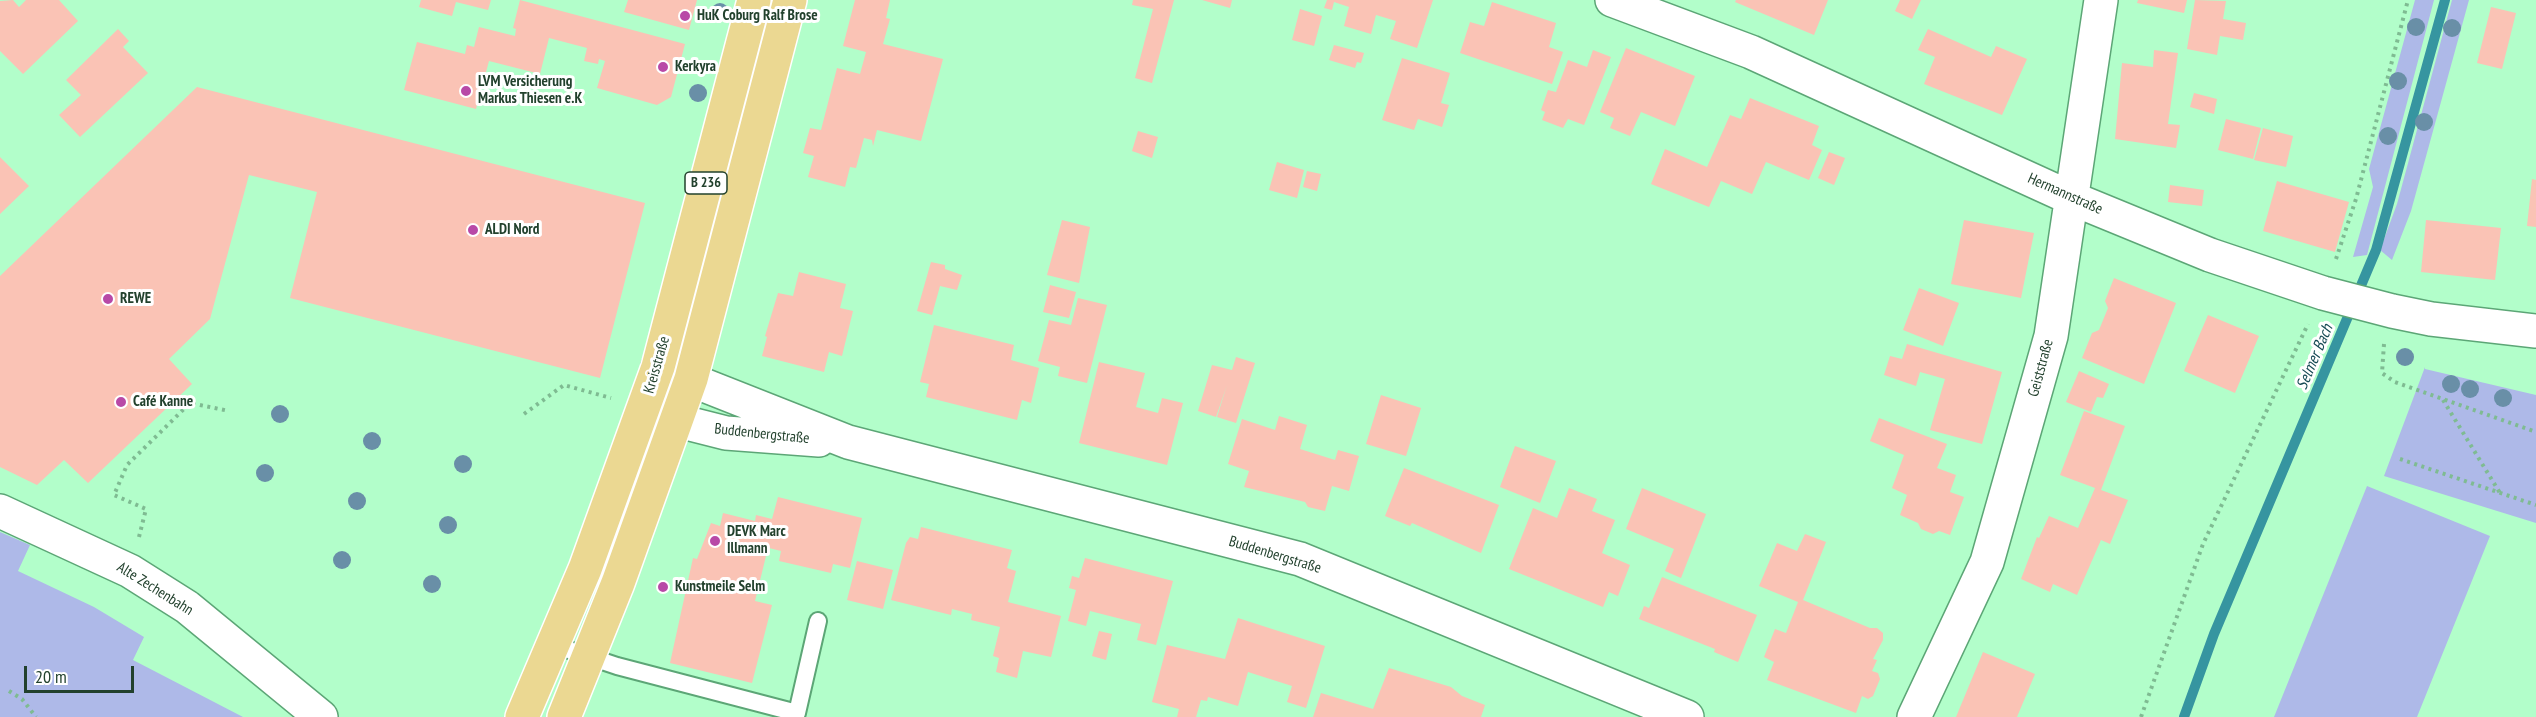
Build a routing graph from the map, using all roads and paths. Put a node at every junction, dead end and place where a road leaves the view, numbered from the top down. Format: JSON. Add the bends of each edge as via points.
{"nodes":[{"id":1,"x":754,"y":0,"type":"edge"},
{"id":2,"x":790,"y":0,"type":"edge"},
{"id":3,"x":1612,"y":0,"type":"edge"},
{"id":4,"x":2101,"y":0,"type":"edge"},
{"id":5,"x":2408,"y":0,"type":"edge"},
{"id":6,"x":2071,"y":198,"type":"junction"},
{"id":7,"x":2326,"y":293,"type":"junction"},
{"id":8,"x":2387,"y":310,"type":"junction"},
{"id":9,"x":2536,"y":331,"type":"edge"},
{"id":10,"x":658,"y":367,"type":"junction"},
{"id":11,"x":691,"y":379,"type":"junction"},
{"id":12,"x":613,"y":398,"type":"dead end"},
{"id":13,"x":2442,"y":399,"type":"junction"},
{"id":14,"x":229,"y":411,"type":"dead end"},
{"id":15,"x":643,"y":412,"type":"junction"},
{"id":16,"x":524,"y":414,"type":"dead end"},
{"id":17,"x":676,"y":420,"type":"junction"},
{"id":18,"x":2536,"y":432,"type":"edge"},
{"id":19,"x":848,"y":442,"type":"junction"},
{"id":20,"x":2400,"y":459,"type":"dead end"},
{"id":21,"x":2500,"y":493,"type":"junction"},
{"id":22,"x":2536,"y":505,"type":"edge"},
{"id":23,"x":0,"y":511,"type":"edge"},
{"id":24,"x":140,"y":532,"type":"dead end"},
{"id":25,"x":818,"y":621,"type":"dead end"},
{"id":26,"x":554,"y":645,"type":"junction"},
{"id":27,"x":588,"y":656,"type":"junction"},
{"id":28,"x":9,"y":691,"type":"dead end"},
{"id":29,"x":799,"y":715,"type":"edge"},
{"id":30,"x":36,"y":717,"type":"edge"},
{"id":31,"x":321,"y":717,"type":"edge"},
{"id":32,"x":522,"y":717,"type":"edge"},
{"id":33,"x":564,"y":717,"type":"edge"},
{"id":34,"x":1687,"y":717,"type":"edge"},
{"id":35,"x":1914,"y":717,"type":"edge"},
{"id":36,"x":2141,"y":717,"type":"edge"}],
"edges":[{"from":1,"to":10,"type":"main road","name":"Kreisstraße","number":"B 236"},
{"from":2,"to":11,"type":"main road"},
{"from":3,"to":6,"type":"street","name":"Hermannstraße","via":[[1751,52]]},
{"from":4,"to":6,"type":"street","name":"Geiststraße"},
{"from":5,"to":7,"type":"path","via":[[2356,199]]},
{"from":6,"to":7,"type":"street","name":"Hermannstraße","via":[[2210,255]]},
{"from":6,"to":35,"type":"street","name":"Geiststraße","via":[[2051,336],[1987,562]]},
{"from":7,"to":8,"type":"street","name":"Hermannstraße"},
{"from":7,"to":36,"type":"path","via":[[2203,544]]},
{"from":8,"to":9,"type":"street","name":"Hermannstraße"},
{"from":8,"to":13,"type":"path","via":[[2382,373],[2395,382]]},
{"from":10,"to":11,"type":"street","name":"Buddenbergstraße"},
{"from":10,"to":15,"type":"main road","name":"Kreisstraße","number":"B 236"},
{"from":11,"to":17,"type":"main road"},
{"from":11,"to":19,"type":"street","name":"Buddenbergstraße"},
{"from":12,"to":16,"type":"path","via":[[564,385]]},
{"from":13,"to":18,"type":"path"},
{"from":13,"to":21,"type":"path"},
{"from":14,"to":24,"type":"path","via":[[190,403],[127,465],[114,495],[146,509]]},
{"from":15,"to":17,"type":"street","name":"Buddenbergstraße"},
{"from":15,"to":26,"type":"main road","name":"Kreisstraße","number":"B 236"},
{"from":17,"to":19,"type":"street","name":"Buddenbergstraße","via":[[726,433]]},
{"from":17,"to":27,"type":"main road"},
{"from":19,"to":34,"type":"street","name":"Buddenbergstraße","via":[[1300,559]]},
{"from":20,"to":21,"type":"path"},
{"from":21,"to":22,"type":"path"},
{"from":23,"to":31,"type":"street","name":"Alte Zechenbahn","via":[[130,571],[187,607]]},
{"from":25,"to":29,"type":"lane"},
{"from":26,"to":27,"type":"lane"},
{"from":26,"to":32,"type":"main road","name":"Kreisstraße","number":"B 236"},
{"from":27,"to":29,"type":"lane"},
{"from":27,"to":33,"type":"main road"},
{"from":28,"to":30,"type":"path","via":[[22,699]]}]}
